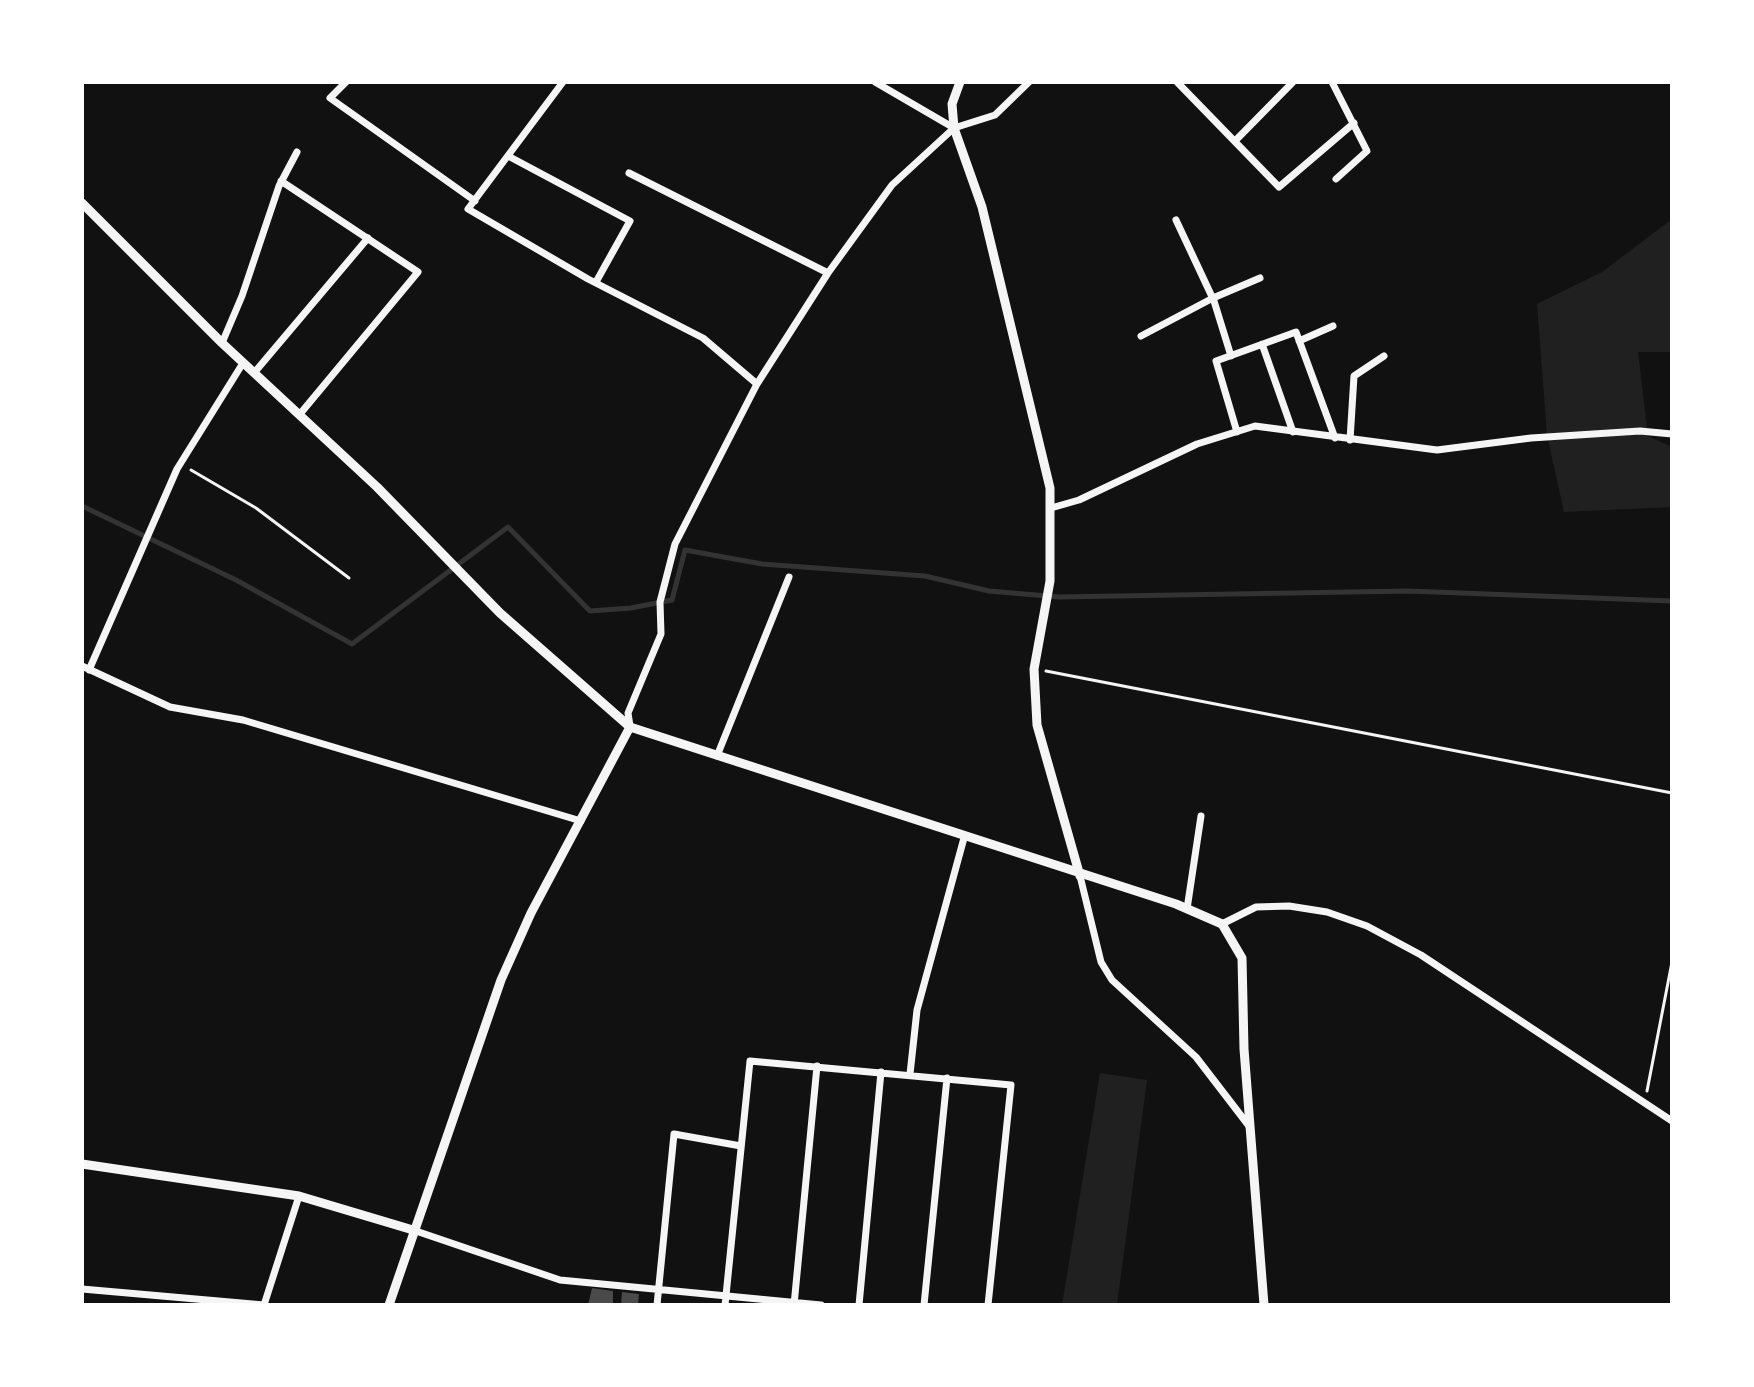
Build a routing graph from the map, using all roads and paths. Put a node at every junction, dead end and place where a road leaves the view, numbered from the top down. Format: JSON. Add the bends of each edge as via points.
{"nodes":[{"id":1,"x":346,"y":82,"type":"edge"},
{"id":2,"x":563,"y":82,"type":"edge"},
{"id":3,"x":875,"y":82,"type":"edge"},
{"id":4,"x":960,"y":82,"type":"edge"},
{"id":5,"x":1029,"y":82,"type":"edge"},
{"id":6,"x":1177,"y":82,"type":"edge"},
{"id":7,"x":1293,"y":82,"type":"edge"},
{"id":8,"x":1332,"y":82,"type":"edge"},
{"id":9,"x":1354,"y":123,"type":"junction"},
{"id":10,"x":954,"y":128,"type":"junction"},
{"id":11,"x":1235,"y":141,"type":"junction"},
{"id":12,"x":297,"y":152,"type":"dead end"},
{"id":13,"x":510,"y":157,"type":"junction"},
{"id":14,"x":629,"y":173,"type":"dead end"},
{"id":15,"x":1336,"y":179,"type":"dead end"},
{"id":16,"x":281,"y":181,"type":"junction"},
{"id":17,"x":475,"y":201,"type":"junction"},
{"id":18,"x":82,"y":203,"type":"edge"},
{"id":19,"x":1176,"y":220,"type":"dead end"},
{"id":20,"x":368,"y":238,"type":"junction"},
{"id":21,"x":828,"y":273,"type":"junction"},
{"id":22,"x":1260,"y":278,"type":"dead end"},
{"id":23,"x":596,"y":282,"type":"junction"},
{"id":24,"x":1213,"y":298,"type":"junction"},
{"id":25,"x":1333,"y":326,"type":"dead end"},
{"id":26,"x":1141,"y":336,"type":"dead end"},
{"id":27,"x":1299,"y":341,"type":"junction"},
{"id":28,"x":222,"y":343,"type":"junction"},
{"id":29,"x":1262,"y":344,"type":"junction"},
{"id":30,"x":1231,"y":356,"type":"junction"},
{"id":31,"x":1384,"y":356,"type":"dead end"},
{"id":32,"x":243,"y":363,"type":"junction"},
{"id":33,"x":254,"y":373,"type":"junction"},
{"id":34,"x":757,"y":384,"type":"junction"},
{"id":35,"x":300,"y":414,"type":"junction"},
{"id":36,"x":1237,"y":432,"type":"junction"},
{"id":37,"x":1293,"y":432,"type":"junction"},
{"id":38,"x":1672,"y":434,"type":"edge"},
{"id":39,"x":1335,"y":438,"type":"junction"},
{"id":40,"x":1350,"y":440,"type":"junction"},
{"id":41,"x":181,"y":464,"type":"junction"},
{"id":42,"x":1051,"y":508,"type":"junction"},
{"id":43,"x":789,"y":577,"type":"dead end"},
{"id":44,"x":349,"y":578,"type":"dead end"},
{"id":45,"x":86,"y":668,"type":"edge"},
{"id":46,"x":1034,"y":669,"type":"junction"},
{"id":47,"x":630,"y":727,"type":"junction"},
{"id":48,"x":717,"y":756,"type":"junction"},
{"id":49,"x":1672,"y":793,"type":"edge"},
{"id":50,"x":1201,"y":816,"type":"dead end"},
{"id":51,"x":581,"y":821,"type":"junction"},
{"id":52,"x":964,"y":838,"type":"junction"},
{"id":53,"x":1080,"y":876,"type":"junction"},
{"id":54,"x":1187,"y":909,"type":"junction"},
{"id":55,"x":1222,"y":924,"type":"junction"},
{"id":56,"x":1672,"y":962,"type":"edge"},
{"id":57,"x":817,"y":1066,"type":"junction"},
{"id":58,"x":881,"y":1072,"type":"junction"},
{"id":59,"x":910,"y":1074,"type":"junction"},
{"id":60,"x":947,"y":1078,"type":"junction"},
{"id":61,"x":1645,"y":1101,"type":"junction"},
{"id":62,"x":1672,"y":1121,"type":"edge"},
{"id":63,"x":1249,"y":1126,"type":"junction"},
{"id":64,"x":741,"y":1146,"type":"junction"},
{"id":65,"x":82,"y":1164,"type":"edge"},
{"id":66,"x":299,"y":1196,"type":"junction"},
{"id":67,"x":413,"y":1230,"type":"junction"},
{"id":68,"x":658,"y":1288,"type":"junction"},
{"id":69,"x":82,"y":1289,"type":"edge"},
{"id":70,"x":150,"y":1295,"type":"junction"},
{"id":71,"x":726,"y":1300,"type":"edge"},
{"id":72,"x":794,"y":1304,"type":"edge"},
{"id":73,"x":147,"y":1305,"type":"edge"},
{"id":74,"x":264,"y":1305,"type":"edge"},
{"id":75,"x":389,"y":1305,"type":"edge"},
{"id":76,"x":657,"y":1305,"type":"edge"},
{"id":77,"x":821,"y":1305,"type":"edge"},
{"id":78,"x":859,"y":1305,"type":"edge"},
{"id":79,"x":924,"y":1305,"type":"edge"},
{"id":80,"x":988,"y":1305,"type":"edge"},
{"id":81,"x":1264,"y":1305,"type":"edge"}],
"edges":[{"from":1,"to":17,"type":"street","via":[[330,98]]},
{"from":2,"to":13,"type":"street"},
{"from":3,"to":10,"type":"street"},
{"from":4,"to":10,"type":"street","via":[[952,104]]},
{"from":5,"to":10,"type":"street","via":[[995,115]]},
{"from":6,"to":11,"type":"street"},
{"from":7,"to":11,"type":"street"},
{"from":8,"to":9,"type":"street"},
{"from":9,"to":11,"type":"street","via":[[1279,187]]},
{"from":9,"to":15,"type":"street","via":[[1367,151]]},
{"from":10,"to":21,"type":"street","via":[[892,185]]},
{"from":10,"to":42,"type":"street","via":[[982,207]]},
{"from":12,"to":16,"type":"street"},
{"from":13,"to":17,"type":"street"},
{"from":13,"to":23,"type":"street","via":[[630,221]]},
{"from":14,"to":21,"type":"street"},
{"from":16,"to":20,"type":"street"},
{"from":16,"to":28,"type":"street"},
{"from":17,"to":23,"type":"street","via":[[468,209]]},
{"from":18,"to":28,"type":"street"},
{"from":19,"to":24,"type":"street"},
{"from":20,"to":33,"type":"street"},
{"from":20,"to":35,"type":"street","via":[[418,272]]},
{"from":21,"to":34,"type":"street"},
{"from":22,"to":24,"type":"street"},
{"from":23,"to":34,"type":"street","via":[[703,338]]},
{"from":24,"to":26,"type":"street"},
{"from":24,"to":30,"type":"street"},
{"from":25,"to":27,"type":"street"},
{"from":27,"to":29,"type":"street","via":[[1296,332]]},
{"from":27,"to":39,"type":"street"},
{"from":28,"to":32,"type":"street"},
{"from":29,"to":30,"type":"street"},
{"from":29,"to":37,"type":"street"},
{"from":30,"to":36,"type":"street","via":[[1216,361]]},
{"from":31,"to":40,"type":"street","via":[[1354,376]]},
{"from":32,"to":33,"type":"street"},
{"from":32,"to":41,"type":"street"},
{"from":33,"to":35,"type":"street"},
{"from":34,"to":47,"type":"street","via":[[675,544],[660,602],[661,634],[628,713]]},
{"from":35,"to":47,"type":"street","via":[[500,613]]},
{"from":36,"to":37,"type":"street","via":[[1255,426]]},
{"from":36,"to":42,"type":"street","via":[[1197,444]]},
{"from":37,"to":39,"type":"street"},
{"from":38,"to":40,"type":"street","via":[[1609,433],[1437,450]]},
{"from":39,"to":40,"type":"street"},
{"from":41,"to":44,"type":"path","via":[[256,508]]},
{"from":41,"to":45,"type":"street"},
{"from":42,"to":46,"type":"street","via":[[1050,581]]},
{"from":43,"to":48,"type":"street"},
{"from":45,"to":51,"type":"street","via":[[170,707],[243,720]]},
{"from":46,"to":49,"type":"path"},
{"from":46,"to":53,"type":"street","via":[[1037,725]]},
{"from":47,"to":48,"type":"street"},
{"from":47,"to":51,"type":"street"},
{"from":48,"to":52,"type":"street"},
{"from":50,"to":54,"type":"street"},
{"from":51,"to":67,"type":"street","via":[[501,980]]},
{"from":52,"to":53,"type":"street"},
{"from":52,"to":59,"type":"street","via":[[917,1010]]},
{"from":53,"to":54,"type":"street"},
{"from":53,"to":63,"type":"street","via":[[1101,962],[1112,980],[1196,1057]]},
{"from":54,"to":55,"type":"street"},
{"from":55,"to":61,"type":"street","via":[[1256,907],[1289,906],[1367,926],[1421,955]]},
{"from":55,"to":63,"type":"street","via":[[1242,958]]},
{"from":56,"to":61,"type":"path"},
{"from":57,"to":58,"type":"street"},
{"from":57,"to":64,"type":"street","via":[[750,1061]]},
{"from":57,"to":72,"type":"street"},
{"from":58,"to":59,"type":"street"},
{"from":58,"to":78,"type":"street"},
{"from":59,"to":60,"type":"street"},
{"from":60,"to":79,"type":"street"},
{"from":60,"to":80,"type":"street","via":[[1011,1085]]},
{"from":61,"to":62,"type":"street"},
{"from":63,"to":81,"type":"street"},
{"from":64,"to":68,"type":"street","via":[[674,1134]]},
{"from":64,"to":71,"type":"street"},
{"from":65,"to":66,"type":"street"},
{"from":66,"to":67,"type":"street"},
{"from":66,"to":74,"type":"street"},
{"from":67,"to":68,"type":"street","via":[[560,1280]]},
{"from":67,"to":75,"type":"street"},
{"from":68,"to":71,"type":"street"},
{"from":68,"to":76,"type":"street"},
{"from":69,"to":70,"type":"street"},
{"from":70,"to":73,"type":"street"},
{"from":70,"to":74,"type":"street"},
{"from":71,"to":72,"type":"street"},
{"from":72,"to":77,"type":"street"}]}
